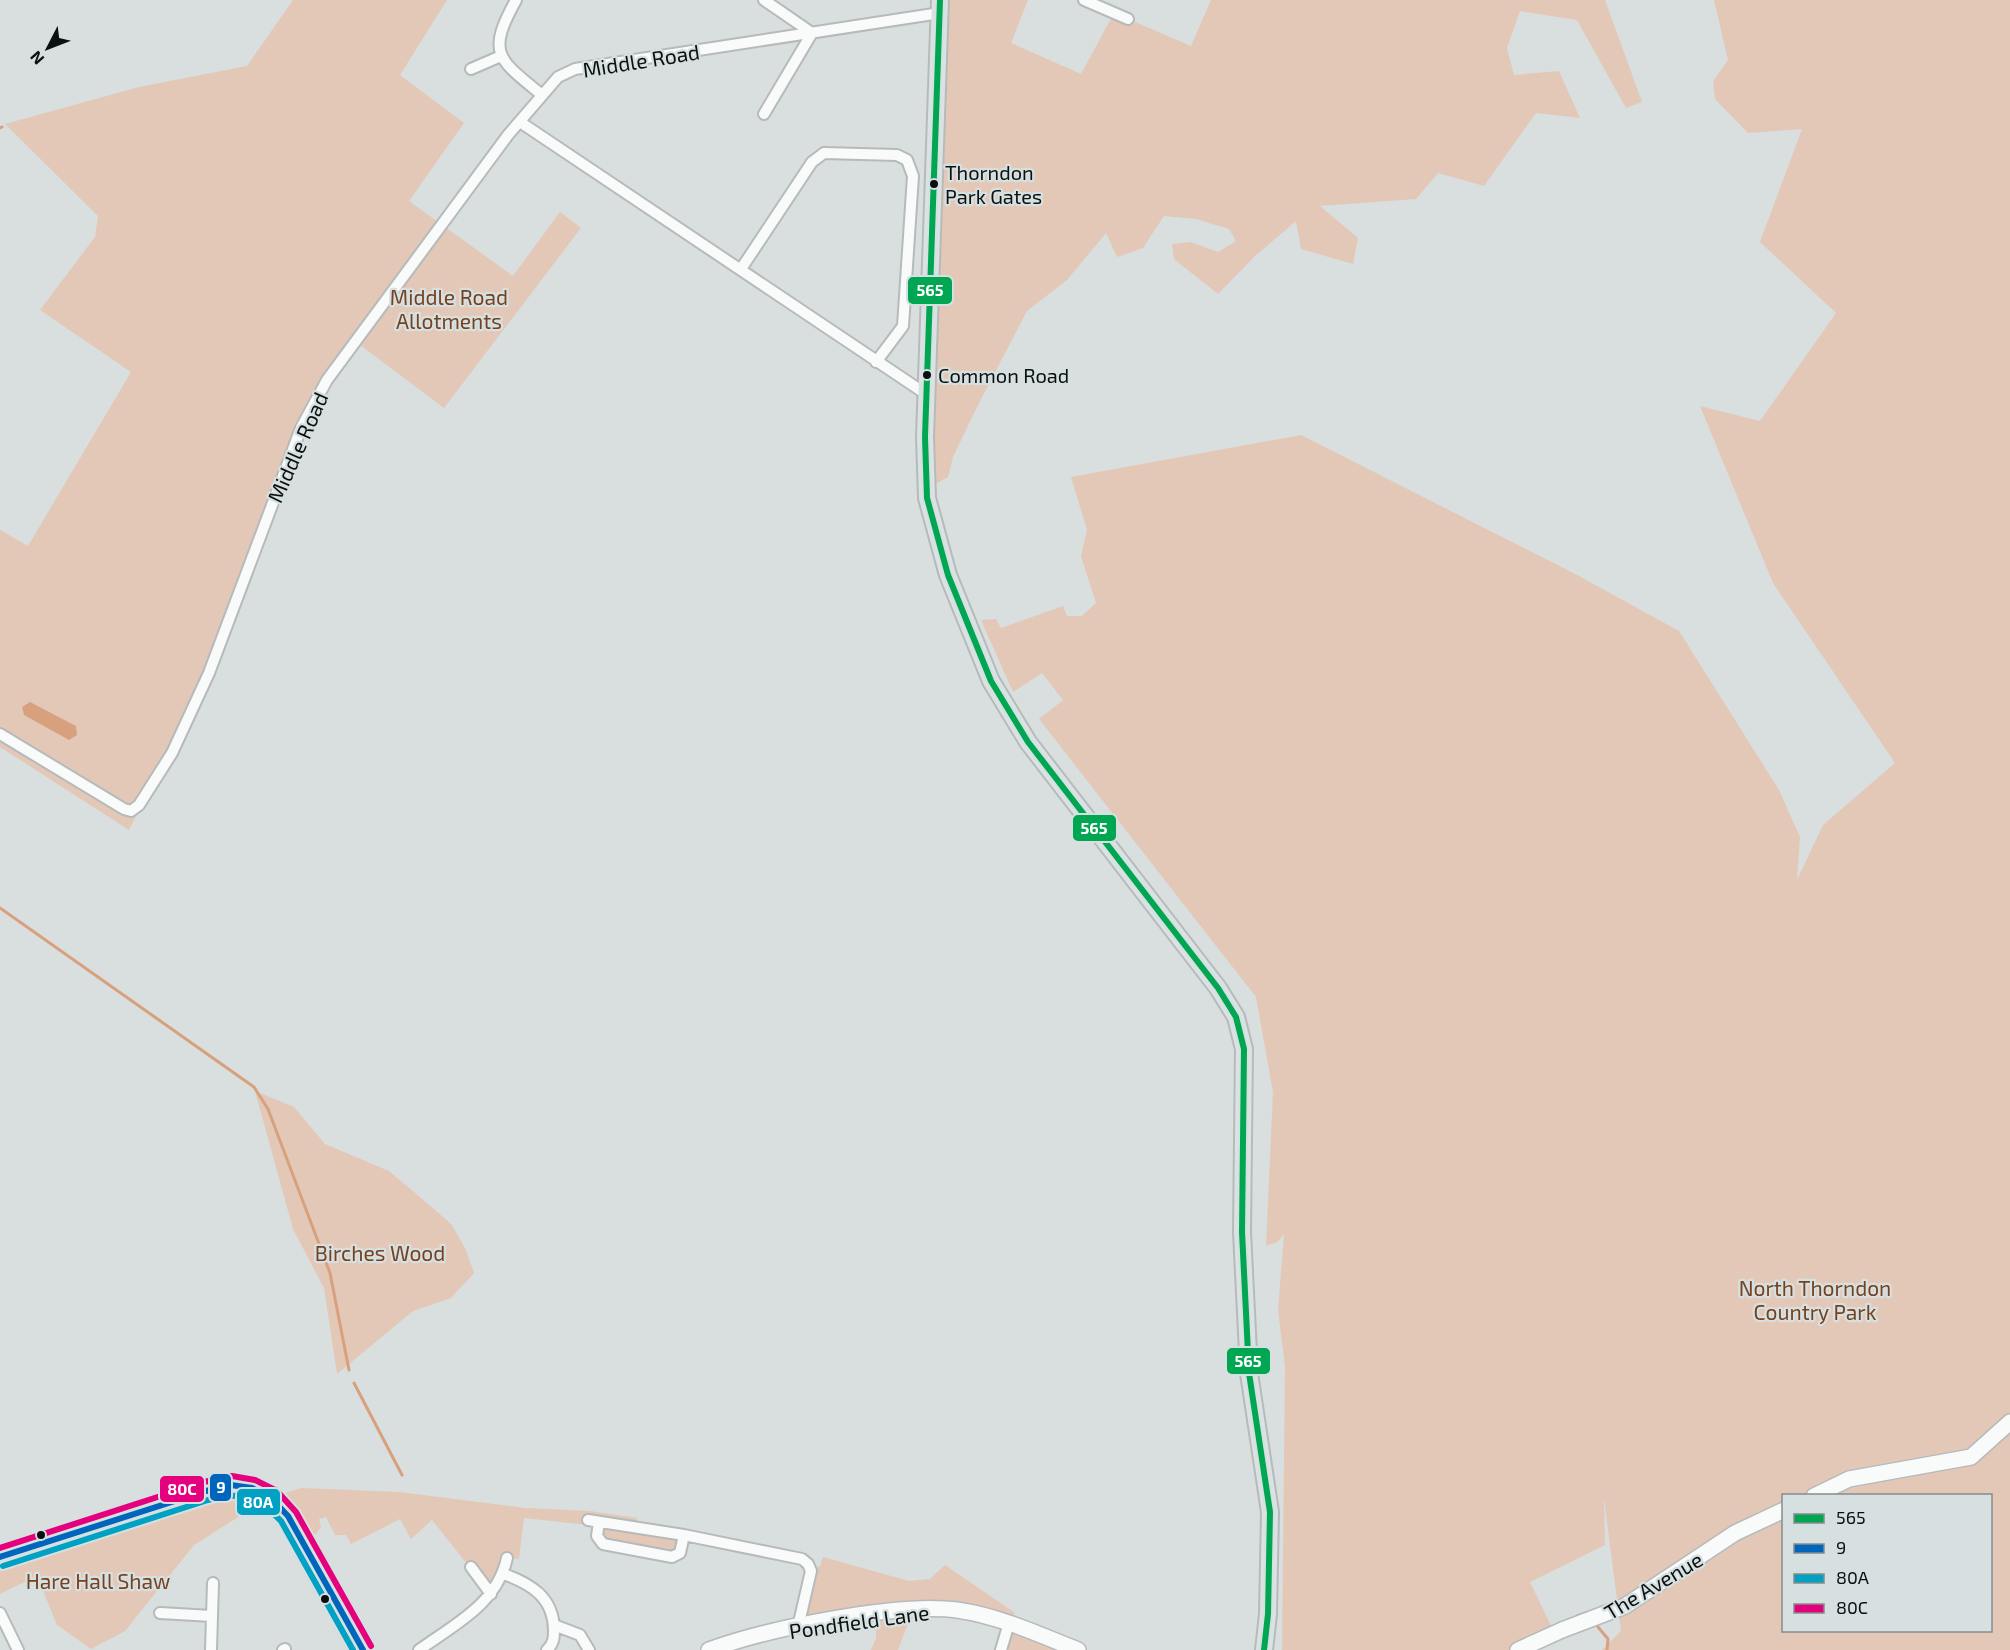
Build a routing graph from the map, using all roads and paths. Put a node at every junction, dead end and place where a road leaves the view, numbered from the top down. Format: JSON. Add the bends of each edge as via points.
{"nodes":[{"id":1,"x":516,"y":0,"type":"edge"},
{"id":2,"x":764,"y":0,"type":"edge"},
{"id":3,"x":1090,"y":1,"type":"edge"},
{"id":4,"x":940,"y":6,"type":"edge"},
{"id":5,"x":1128,"y":19,"type":"dead end"},
{"id":6,"x":812,"y":33,"type":"junction"},
{"id":7,"x":501,"y":56,"type":"junction"},
{"id":8,"x":471,"y":69,"type":"dead end"},
{"id":9,"x":542,"y":95,"type":"junction"},
{"id":10,"x":764,"y":114,"type":"dead end"},
{"id":11,"x":520,"y":122,"type":"junction"},
{"id":12,"x":741,"y":269,"type":"junction"},
{"id":13,"x":876,"y":362,"type":"junction"},
{"id":14,"x":926,"y":394,"type":"junction"},
{"id":15,"x":0,"y":734,"type":"edge"},
{"id":16,"x":2010,"y":1422,"type":"edge"},
{"id":17,"x":1818,"y":1494,"type":"edge"},
{"id":18,"x":1782,"y":1511,"type":"edge"},
{"id":19,"x":684,"y":1535,"type":"junction"},
{"id":20,"x":0,"y":1557,"type":"edge"},
{"id":21,"x":507,"y":1557,"type":"dead end"},
{"id":22,"x":471,"y":1567,"type":"dead end"},
{"id":23,"x":504,"y":1574,"type":"junction"},
{"id":24,"x":213,"y":1583,"type":"dead end"},
{"id":25,"x":491,"y":1594,"type":"junction"},
{"id":26,"x":0,"y":1613,"type":"edge"},
{"id":27,"x":160,"y":1613,"type":"dead end"},
{"id":28,"x":212,"y":1616,"type":"junction"},
{"id":29,"x":1009,"y":1623,"type":"junction"},
{"id":30,"x":554,"y":1625,"type":"junction"},
{"id":31,"x":798,"y":1627,"type":"junction"},
{"id":32,"x":18,"y":1650,"type":"edge"},
{"id":33,"x":211,"y":1650,"type":"edge"},
{"id":34,"x":363,"y":1650,"type":"edge"},
{"id":35,"x":419,"y":1650,"type":"edge"},
{"id":36,"x":547,"y":1650,"type":"edge"},
{"id":37,"x":589,"y":1650,"type":"edge"},
{"id":38,"x":709,"y":1650,"type":"edge"},
{"id":39,"x":1001,"y":1650,"type":"edge"},
{"id":40,"x":1078,"y":1650,"type":"edge"},
{"id":41,"x":1264,"y":1650,"type":"edge"},
{"id":42,"x":1518,"y":1650,"type":"edge"}],
"edges":[{"from":1,"to":7,"type":"street","via":[[501,28]]},
{"from":2,"to":6,"type":"street"},
{"from":3,"to":5,"type":"street"},
{"from":4,"to":6,"type":"street","name":"Middle Road"},
{"from":4,"to":14,"type":"main road"},
{"from":6,"to":9,"type":"street","name":"Middle Road","via":[[575,69],[558,77]]},
{"from":6,"to":10,"type":"street"},
{"from":7,"to":8,"type":"street"},
{"from":7,"to":9,"type":"street","via":[[510,69]]},
{"from":9,"to":11,"type":"street","name":"Middle Road"},
{"from":11,"to":12,"type":"street"},
{"from":11,"to":15,"type":"street","name":"Middle Road","via":[[327,380],[301,428],[209,673],[171,753],[139,805],[132,811],[124,809]]},
{"from":12,"to":13,"type":"street"},
{"from":12,"to":13,"type":"street","via":[[812,162],[824,153],[897,154],[907,160],[913,176],[903,326]]},
{"from":13,"to":14,"type":"street"},
{"from":14,"to":41,"type":"main road","via":[[927,498],[948,575],[991,681],[1028,742],[1218,988],[1236,1017],[1245,1049],[1242,1232],[1249,1373],[1270,1512]]},
{"from":16,"to":17,"type":"street","via":[[1971,1458],[1848,1479]]},
{"from":18,"to":42,"type":"street","name":"The Avenue","via":[[1736,1533],[1625,1606]]},
{"from":19,"to":19,"type":"street","via":[[680,1553],[672,1557],[603,1545],[593,1521]]},
{"from":19,"to":31,"type":"street","via":[[802,1559],[813,1567]]},
{"from":20,"to":34,"type":"street","via":[[231,1485],[252,1488],[270,1497],[288,1516]]},
{"from":21,"to":23,"type":"street"},
{"from":22,"to":25,"type":"street"},
{"from":23,"to":25,"type":"street"},
{"from":23,"to":30,"type":"street","via":[[542,1594]]},
{"from":24,"to":28,"type":"street"},
{"from":25,"to":35,"type":"street","via":[[487,1601]]},
{"from":26,"to":32,"type":"street"},
{"from":27,"to":28,"type":"street"},
{"from":28,"to":33,"type":"street"},
{"from":29,"to":31,"type":"street","name":"Pondfield Lane","via":[[955,1610],[913,1609]]},
{"from":29,"to":39,"type":"street"},
{"from":29,"to":40,"type":"street","name":"Pondfield Lane"},
{"from":30,"to":36,"type":"street","via":[[554,1641]]},
{"from":30,"to":37,"type":"street","via":[[580,1635]]},
{"from":31,"to":38,"type":"street","name":"Pondfield Lane"}]}
